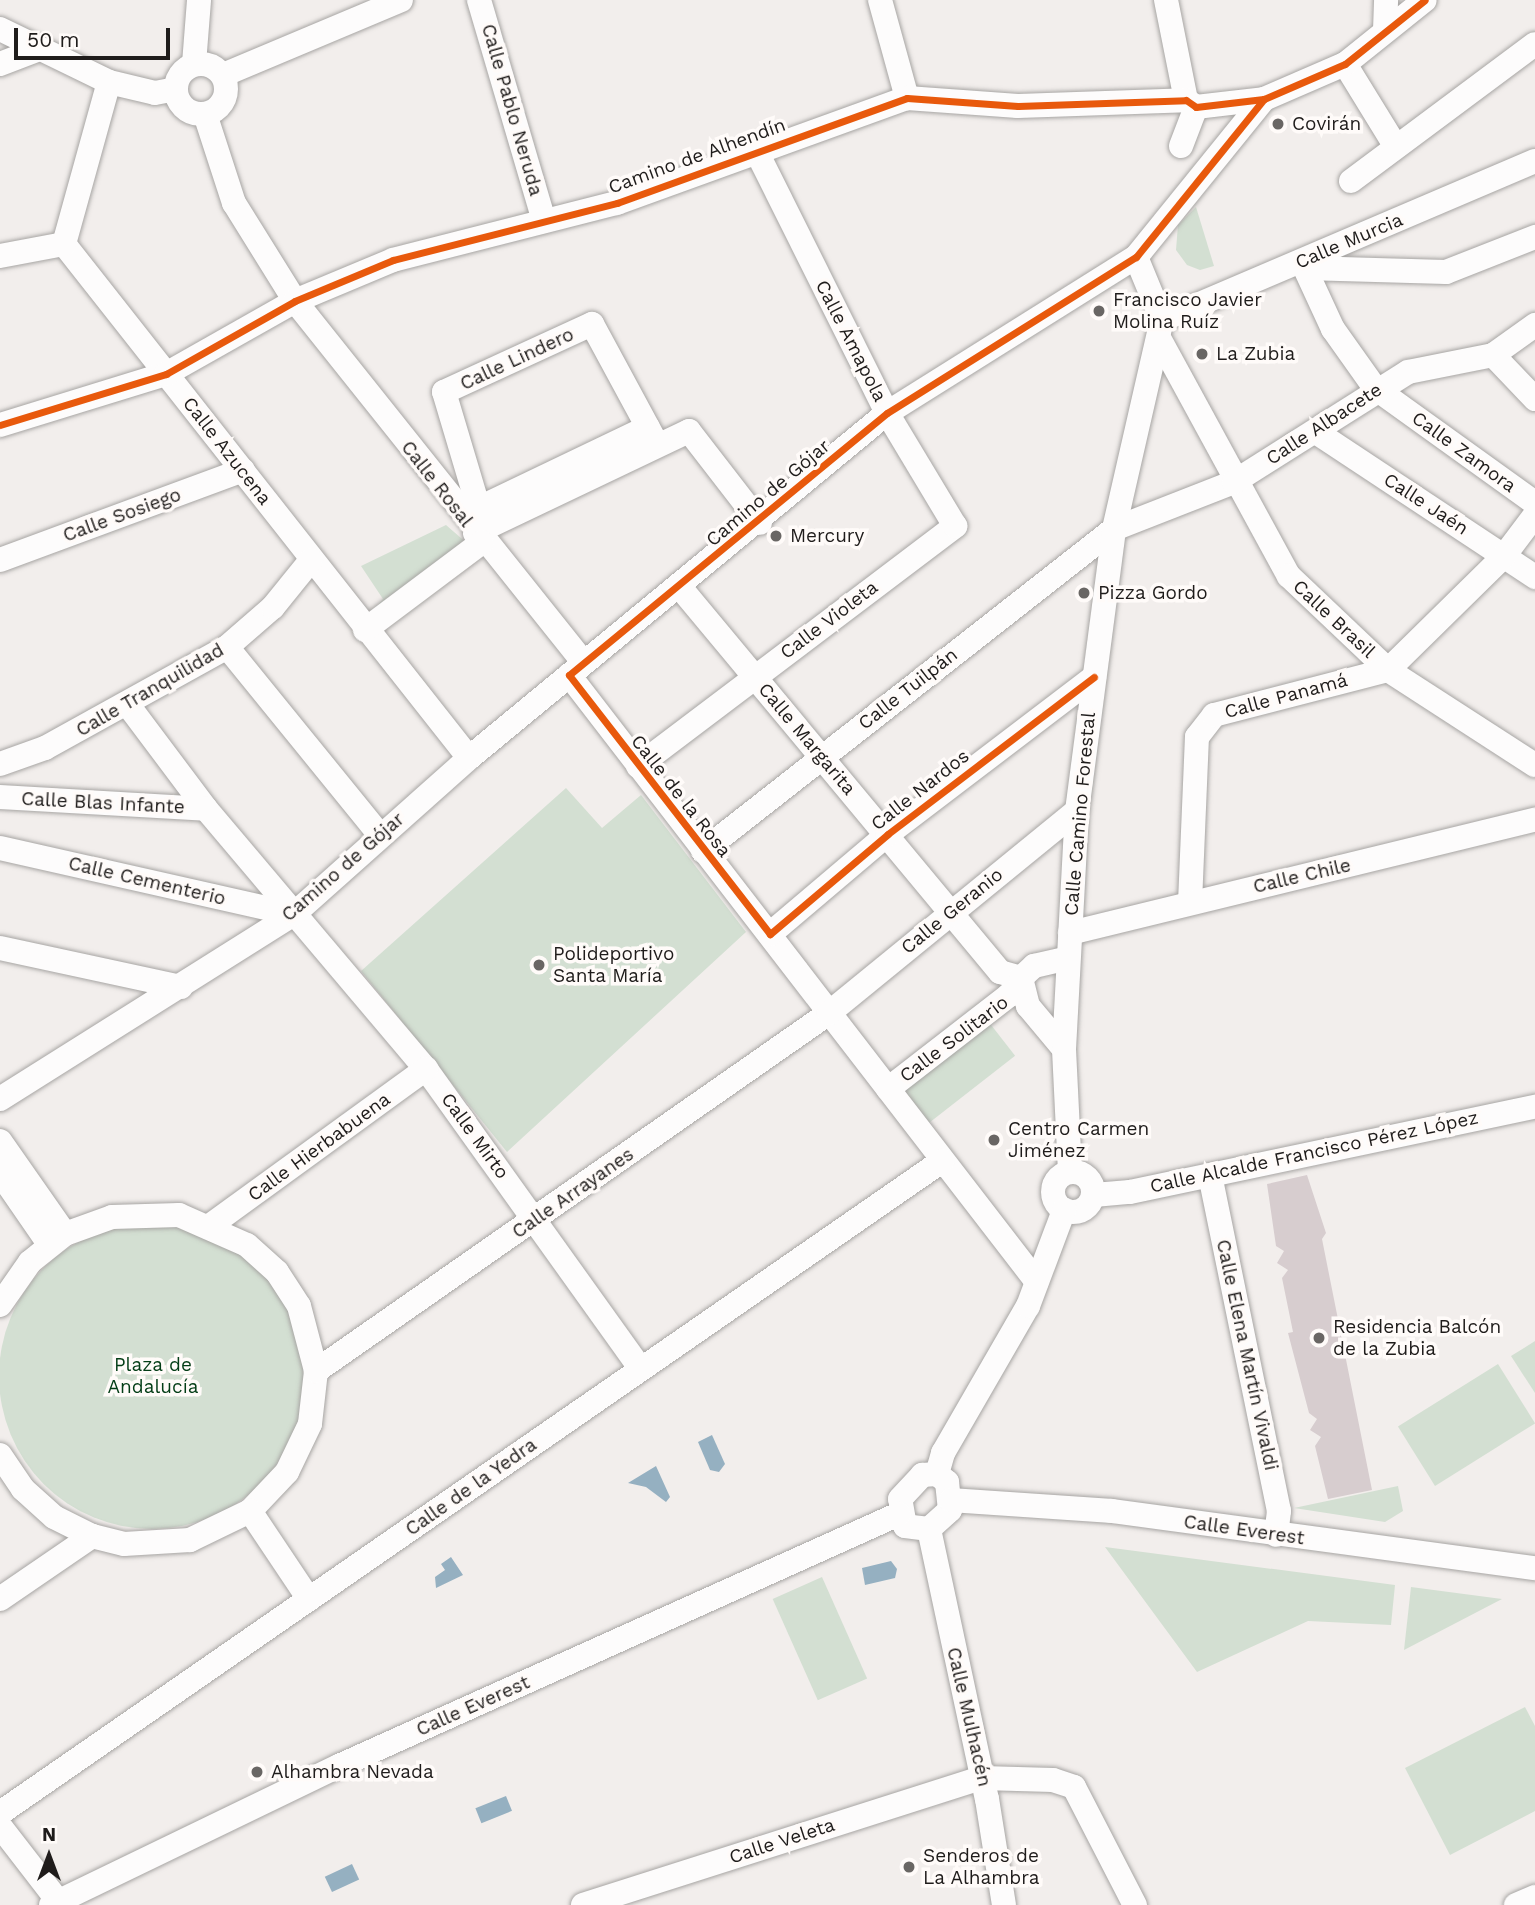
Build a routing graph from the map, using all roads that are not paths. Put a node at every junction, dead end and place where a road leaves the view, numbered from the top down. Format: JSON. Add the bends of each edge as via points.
{"nodes":[{"id":1,"x":199,"y":0,"type":"edge"},
{"id":2,"x":401,"y":0,"type":"edge"},
{"id":3,"x":479,"y":0,"type":"edge"},
{"id":4,"x":880,"y":0,"type":"edge"},
{"id":5,"x":1166,"y":0,"type":"edge"},
{"id":6,"x":1386,"y":0,"type":"edge"},
{"id":7,"x":1425,"y":0,"type":"edge"},
{"id":8,"x":0,"y":29,"type":"edge"},
{"id":9,"x":1385,"y":32,"type":"junction"},
{"id":10,"x":1535,"y":44,"type":"edge"},
{"id":11,"x":39,"y":49,"type":"junction"},
{"id":12,"x":0,"y":64,"type":"edge"},
{"id":13,"x":194,"y":64,"type":"junction"},
{"id":14,"x":1345,"y":64,"type":"junction"},
{"id":15,"x":223,"y":75,"type":"junction"},
{"id":16,"x":109,"y":82,"type":"junction"},
{"id":17,"x":175,"y":89,"type":"junction"},
{"id":18,"x":907,"y":98,"type":"junction"},
{"id":19,"x":1264,"y":99,"type":"junction"},
{"id":20,"x":1191,"y":103,"type":"junction"},
{"id":21,"x":205,"y":114,"type":"junction"},
{"id":22,"x":1181,"y":146,"type":"dead end"},
{"id":23,"x":1396,"y":147,"type":"junction"},
{"id":24,"x":756,"y":150,"type":"junction"},
{"id":25,"x":1535,"y":161,"type":"edge"},
{"id":26,"x":1351,"y":181,"type":"dead end"},
{"id":27,"x":544,"y":221,"type":"junction"},
{"id":28,"x":1535,"y":237,"type":"edge"},
{"id":29,"x":64,"y":244,"type":"junction"},
{"id":30,"x":0,"y":256,"type":"edge"},
{"id":31,"x":1136,"y":257,"type":"junction"},
{"id":32,"x":1304,"y":265,"type":"junction"},
{"id":33,"x":295,"y":301,"type":"junction"},
{"id":34,"x":1535,"y":325,"type":"edge"},
{"id":35,"x":1160,"y":329,"type":"junction"},
{"id":36,"x":1493,"y":355,"type":"junction"},
{"id":37,"x":166,"y":374,"type":"junction"},
{"id":38,"x":1375,"y":388,"type":"junction"},
{"id":39,"x":1535,"y":399,"type":"edge"},
{"id":40,"x":887,"y":413,"type":"junction"},
{"id":41,"x":0,"y":425,"type":"edge"},
{"id":42,"x":1316,"y":432,"type":"junction"},
{"id":43,"x":653,"y":436,"type":"junction"},
{"id":44,"x":243,"y":470,"type":"junction"},
{"id":45,"x":1234,"y":482,"type":"junction"},
{"id":46,"x":1535,"y":503,"type":"edge"},
{"id":47,"x":1535,"y":515,"type":"edge"},
{"id":48,"x":760,"y":523,"type":"junction"},
{"id":49,"x":955,"y":526,"type":"joint"},
{"id":50,"x":480,"y":527,"type":"junction"},
{"id":51,"x":1114,"y":529,"type":"junction"},
{"id":52,"x":1504,"y":556,"type":"junction"},
{"id":53,"x":0,"y":560,"type":"edge"},
{"id":54,"x":311,"y":560,"type":"junction"},
{"id":55,"x":1535,"y":577,"type":"edge"},
{"id":56,"x":679,"y":586,"type":"junction"},
{"id":57,"x":365,"y":630,"type":"junction"},
{"id":58,"x":227,"y":647,"type":"junction"},
{"id":59,"x":577,"y":669,"type":"junction"},
{"id":60,"x":1388,"y":670,"type":"junction"},
{"id":61,"x":753,"y":676,"type":"junction"},
{"id":62,"x":1094,"y":677,"type":"junction"},
{"id":63,"x":128,"y":705,"type":"junction"},
{"id":64,"x":821,"y":757,"type":"junction"},
{"id":65,"x":469,"y":758,"type":"junction"},
{"id":66,"x":0,"y":764,"type":"edge"},
{"id":67,"x":1535,"y":765,"type":"edge"},
{"id":68,"x":638,"y":766,"type":"junction"},
{"id":69,"x":0,"y":797,"type":"edge"},
{"id":70,"x":206,"y":808,"type":"junction"},
{"id":71,"x":1077,"y":811,"type":"junction"},
{"id":72,"x":1535,"y":820,"type":"edge"},
{"id":73,"x":888,"y":834,"type":"junction"},
{"id":74,"x":380,"y":835,"type":"junction"},
{"id":75,"x":0,"y":848,"type":"edge"},
{"id":76,"x":703,"y":851,"type":"junction"},
{"id":77,"x":1189,"y":903,"type":"junction"},
{"id":78,"x":949,"y":912,"type":"junction"},
{"id":79,"x":294,"y":914,"type":"junction"},
{"id":80,"x":1070,"y":933,"type":"junction"},
{"id":81,"x":770,"y":934,"type":"junction"},
{"id":82,"x":0,"y":948,"type":"edge"},
{"id":83,"x":1068,"y":958,"type":"junction"},
{"id":84,"x":1021,"y":985,"type":"junction"},
{"id":85,"x":181,"y":987,"type":"junction"},
{"id":86,"x":829,"y":1013,"type":"junction"},
{"id":87,"x":1066,"y":1014,"type":"junction"},
{"id":88,"x":1039,"y":1020,"type":"junction"},
{"id":89,"x":1064,"y":1049,"type":"junction"},
{"id":90,"x":426,"y":1069,"type":"junction"},
{"id":91,"x":888,"y":1089,"type":"junction"},
{"id":92,"x":0,"y":1098,"type":"edge"},
{"id":93,"x":1535,"y":1107,"type":"edge"},
{"id":94,"x":0,"y":1141,"type":"edge"},
{"id":95,"x":942,"y":1161,"type":"junction"},
{"id":96,"x":1070,"y":1172,"type":"junction"},
{"id":97,"x":0,"y":1174,"type":"edge"},
{"id":98,"x":1210,"y":1175,"type":"junction"},
{"id":99,"x":1094,"y":1195,"type":"junction"},
{"id":100,"x":1064,"y":1210,"type":"junction"},
{"id":101,"x":536,"y":1220,"type":"junction"},
{"id":102,"x":211,"y":1225,"type":"junction"},
{"id":103,"x":57,"y":1239,"type":"junction"},
{"id":104,"x":1037,"y":1282,"type":"junction"},
{"id":105,"x":0,"y":1305,"type":"edge"},
{"id":106,"x":641,"y":1369,"type":"junction"},
{"id":107,"x":316,"y":1371,"type":"junction"},
{"id":108,"x":0,"y":1455,"type":"edge"},
{"id":109,"x":937,"y":1474,"type":"junction"},
{"id":110,"x":951,"y":1500,"type":"junction"},
{"id":111,"x":250,"y":1511,"type":"junction"},
{"id":112,"x":899,"y":1514,"type":"junction"},
{"id":113,"x":929,"y":1529,"type":"junction"},
{"id":114,"x":1276,"y":1535,"type":"junction"},
{"id":115,"x":92,"y":1536,"type":"junction"},
{"id":116,"x":1535,"y":1568,"type":"edge"},
{"id":117,"x":0,"y":1599,"type":"edge"},
{"id":118,"x":309,"y":1599,"type":"junction"},
{"id":119,"x":982,"y":1777,"type":"junction"},
{"id":120,"x":0,"y":1813,"type":"edge"},
{"id":121,"x":0,"y":1826,"type":"edge"},
{"id":122,"x":1095,"y":1826,"type":"junction"},
{"id":123,"x":1129,"y":1850,"type":"dead end"},
{"id":124,"x":1535,"y":1897,"type":"edge"},
{"id":125,"x":54,"y":1903,"type":"edge"},
{"id":126,"x":583,"y":1905,"type":"edge"},
{"id":127,"x":1004,"y":1905,"type":"edge"},
{"id":128,"x":1135,"y":1905,"type":"edge"},
{"id":129,"x":1516,"y":1905,"type":"edge"}],
"edges":[{"from":1,"to":13,"type":"street"},
{"from":2,"to":15,"type":"street"},
{"from":3,"to":27,"type":"street","name":"Calle Pablo Neruda"},
{"from":4,"to":18,"type":"street"},
{"from":5,"to":20,"type":"street"},
{"from":6,"to":9,"type":"street"},
{"from":7,"to":9,"type":"street"},
{"from":8,"to":11,"type":"street"},
{"from":9,"to":14,"type":"street"},
{"from":10,"to":23,"type":"street"},
{"from":11,"to":12,"type":"street"},
{"from":11,"to":16,"type":"street"},
{"from":13,"to":15,"type":"street","via":[[213,66]]},
{"from":13,"to":17,"type":"street","via":[[181,73]]},
{"from":14,"to":19,"type":"street"},
{"from":14,"to":23,"type":"street"},
{"from":15,"to":21,"type":"street","via":[[223,103]]},
{"from":16,"to":17,"type":"street","via":[[155,93]]},
{"from":16,"to":29,"type":"street"},
{"from":17,"to":21,"type":"street","via":[[182,106]]},
{"from":18,"to":20,"type":"street","name":"Camino de Alhendín","via":[[1018,106]]},
{"from":18,"to":24,"type":"street","name":"Camino de Alhendín"},
{"from":19,"to":20,"type":"street","name":"Camino de Alhendín"},
{"from":19,"to":31,"type":"street","name":"Camino de Gójar"},
{"from":20,"to":22,"type":"street"},
{"from":21,"to":33,"type":"street","name":"Calle Rosal","via":[[234,203]]},
{"from":23,"to":26,"type":"street"},
{"from":24,"to":27,"type":"street","name":"Camino de Alhendín","via":[[617,203]]},
{"from":24,"to":40,"type":"street","name":"Calle Amapola"},
{"from":25,"to":32,"type":"street","name":"Calle Murcia"},
{"from":27,"to":33,"type":"street","name":"Camino de Alhendín","via":[[393,260]]},
{"from":28,"to":32,"type":"street","via":[[1446,272]]},
{"from":29,"to":30,"type":"street"},
{"from":29,"to":37,"type":"street","name":"Calle Azucena"},
{"from":31,"to":35,"type":"street"},
{"from":31,"to":40,"type":"street","name":"Camino de Gójar"},
{"from":32,"to":35,"type":"street","name":"Calle Murcia"},
{"from":32,"to":38,"type":"street","name":"Calle Zamora","via":[[1333,329]]},
{"from":33,"to":37,"type":"street","name":"Camino de Alhendín"},
{"from":33,"to":50,"type":"street","name":"Calle Rosal"},
{"from":34,"to":36,"type":"street","name":"Calle Albacete"},
{"from":35,"to":45,"type":"street","name":"Calle Brasil"},
{"from":35,"to":51,"type":"street","name":"Calle Camino Forestal","via":[[1143,385]]},
{"from":36,"to":38,"type":"street","name":"Calle Albacete","via":[[1408,372]]},
{"from":36,"to":39,"type":"street"},
{"from":37,"to":41,"type":"street","name":"Camino de Alhendín"},
{"from":37,"to":44,"type":"street","name":"Calle Azucena"},
{"from":38,"to":42,"type":"street","name":"Calle Albacete"},
{"from":38,"to":46,"type":"street","name":"Calle Zamora"},
{"from":40,"to":48,"type":"street","name":"Camino de Gójar"},
{"from":40,"to":49,"type":"street","name":"Calle Amapola"},
{"from":42,"to":45,"type":"street","name":"Calle Albacete"},
{"from":42,"to":52,"type":"street","name":"Calle Jaén"},
{"from":43,"to":48,"type":"street","via":[[689,431]]},
{"from":43,"to":50,"type":"street"},
{"from":43,"to":50,"type":"street","name":"Calle Lindero","via":[[592,324],[444,392]]},
{"from":44,"to":53,"type":"street","name":"Calle Sosiego"},
{"from":44,"to":54,"type":"street","name":"Calle Azucena"},
{"from":45,"to":51,"type":"street","name":"Calle Albacete"},
{"from":45,"to":60,"type":"street","name":"Calle Brasil","via":[[1289,576]]},
{"from":47,"to":52,"type":"street"},
{"from":48,"to":56,"type":"street","name":"Camino de Gójar"},
{"from":49,"to":61,"type":"street","name":"Calle Violeta"},
{"from":50,"to":57,"type":"street"},
{"from":50,"to":59,"type":"street","name":"Calle Rosal"},
{"from":51,"to":62,"type":"street","name":"Calle Camino Forestal"},
{"from":51,"to":64,"type":"street","name":"Calle Tuilpán"},
{"from":52,"to":55,"type":"street","name":"Calle Jaén"},
{"from":52,"to":60,"type":"street"},
{"from":54,"to":57,"type":"street","name":"Calle Azucena"},
{"from":54,"to":58,"type":"street","name":"Calle Tranquilidad","via":[[273,607]]},
{"from":56,"to":59,"type":"street","name":"Camino de Gójar"},
{"from":56,"to":61,"type":"street","name":"Calle Margarita"},
{"from":57,"to":65,"type":"street","name":"Calle Azucena"},
{"from":58,"to":63,"type":"street","name":"Calle Tranquilidad"},
{"from":58,"to":74,"type":"street"},
{"from":59,"to":65,"type":"street","name":"Camino de Gójar"},
{"from":59,"to":68,"type":"street","name":"Calle de la Rosa"},
{"from":60,"to":67,"type":"street","name":"Calle Brasil"},
{"from":60,"to":77,"type":"street","name":"Calle Panamá","via":[[1214,715],[1197,737]]},
{"from":61,"to":64,"type":"street","name":"Calle Margarita"},
{"from":61,"to":68,"type":"street","name":"Calle Violeta"},
{"from":62,"to":71,"type":"street","name":"Calle Camino Forestal"},
{"from":62,"to":73,"type":"street","name":"Calle Nardos"},
{"from":63,"to":66,"type":"street","name":"Calle Tranquilidad"},
{"from":63,"to":70,"type":"street","name":"Calle Blas Infante"},
{"from":64,"to":73,"type":"street","name":"Calle Margarita"},
{"from":64,"to":76,"type":"street","name":"Calle Tuilpán"},
{"from":65,"to":74,"type":"street","name":"Camino de Gójar"},
{"from":68,"to":76,"type":"street","name":"Calle de la Rosa"},
{"from":69,"to":70,"type":"street","name":"Calle Blas Infante"},
{"from":70,"to":79,"type":"street","name":"Calle Blas Infante"},
{"from":71,"to":78,"type":"street","name":"Calle Geranio"},
{"from":71,"to":80,"type":"street","name":"Calle Camino Forestal"},
{"from":72,"to":77,"type":"street","name":"Calle Chile"},
{"from":73,"to":78,"type":"street","name":"Calle Margarita"},
{"from":73,"to":81,"type":"street","name":"Calle Nardos"},
{"from":74,"to":79,"type":"street","name":"Camino de Gójar"},
{"from":75,"to":79,"type":"street","name":"Calle Cementerio"},
{"from":76,"to":81,"type":"street","name":"Calle de la Rosa"},
{"from":77,"to":80,"type":"street","name":"Calle Chile"},
{"from":78,"to":84,"type":"street","name":"Calle Margarita","via":[[1000,972]]},
{"from":78,"to":86,"type":"street","name":"Calle Geranio"},
{"from":79,"to":85,"type":"street","name":"Camino de Gójar"},
{"from":79,"to":90,"type":"street","name":"Calle Mirto"},
{"from":80,"to":83,"type":"street","name":"Calle Camino Forestal"},
{"from":81,"to":86,"type":"street","name":"Calle de la Rosa"},
{"from":82,"to":85,"type":"street"},
{"from":83,"to":84,"type":"street","via":[[1034,966]]},
{"from":83,"to":87,"type":"street","name":"Calle Camino Forestal"},
{"from":84,"to":88,"type":"street","name":"Calle Margarita"},
{"from":84,"to":91,"type":"street","name":"Calle Solitario"},
{"from":85,"to":92,"type":"street","name":"Camino de Gójar"},
{"from":86,"to":91,"type":"street","name":"Calle de la Rosa"},
{"from":86,"to":101,"type":"street","name":"Calle Arrayanes"},
{"from":87,"to":88,"type":"street"},
{"from":87,"to":89,"type":"street","name":"Calle Camino Forestal"},
{"from":88,"to":89,"type":"street","name":"Calle Margarita"},
{"from":89,"to":96,"type":"street","name":"Calle Camino Forestal"},
{"from":90,"to":101,"type":"street","name":"Calle Mirto"},
{"from":90,"to":102,"type":"street","name":"Calle Hierbabuena"},
{"from":91,"to":95,"type":"street","name":"Calle de la Rosa"},
{"from":93,"to":98,"type":"street","name":"Calle Alcalde Francisco Pérez López"},
{"from":94,"to":103,"type":"street"},
{"from":95,"to":104,"type":"street","name":"Calle de la Rosa"},
{"from":95,"to":106,"type":"street","name":"Calle de la Yedra"},
{"from":96,"to":99,"type":"street","via":[[1088,1177]]},
{"from":96,"to":100,"type":"street","via":[[1054,1188]]},
{"from":97,"to":103,"type":"street"},
{"from":98,"to":99,"type":"street","name":"Calle Alcalde Francisco Pérez López"},
{"from":98,"to":114,"type":"street","name":"Calle Elena Martín Vivaldi","via":[[1279,1511]]},
{"from":99,"to":100,"type":"street","via":[[1082,1210]]},
{"from":100,"to":104,"type":"street"},
{"from":101,"to":106,"type":"street","name":"Calle Mirto"},
{"from":101,"to":107,"type":"street","name":"Calle Arrayanes"},
{"from":102,"to":103,"type":"street","via":[[145,1213],[112,1217]]},
{"from":102,"to":107,"type":"street","via":[[247,1245],[277,1272],[299,1306]]},
{"from":103,"to":105,"type":"street"},
{"from":104,"to":109,"type":"street"},
{"from":106,"to":118,"type":"street","name":"Calle de la Yedra"},
{"from":107,"to":111,"type":"street","via":[[310,1424],[287,1472]]},
{"from":108,"to":115,"type":"street","via":[[23,1489],[54,1517]]},
{"from":109,"to":110,"type":"street","via":[[947,1482]]},
{"from":109,"to":112,"type":"street","via":[[922,1475],[908,1488]]},
{"from":110,"to":113,"type":"street","via":[[942,1522]]},
{"from":110,"to":114,"type":"street","name":"Calle Everest","via":[[1112,1511]]},
{"from":111,"to":115,"type":"street","via":[[191,1541],[124,1544]]},
{"from":111,"to":118,"type":"street"},
{"from":112,"to":113,"type":"street","via":[[905,1526]]},
{"from":112,"to":125,"type":"street","name":"Calle Everest","via":[[339,1766]]},
{"from":113,"to":119,"type":"street","name":"Calle Mulhacén"},
{"from":114,"to":116,"type":"street","name":"Calle Everest"},
{"from":115,"to":117,"type":"street"},
{"from":118,"to":120,"type":"street","name":"Calle de la Yedra"},
{"from":119,"to":122,"type":"street","via":[[1053,1780],[1074,1787]]},
{"from":119,"to":126,"type":"street","name":"Calle Veleta"},
{"from":119,"to":127,"type":"street","name":"Calle Mulhacén"},
{"from":121,"to":125,"type":"street"},
{"from":122,"to":123,"type":"street"},
{"from":122,"to":128,"type":"street"},
{"from":124,"to":129,"type":"street"}]}
